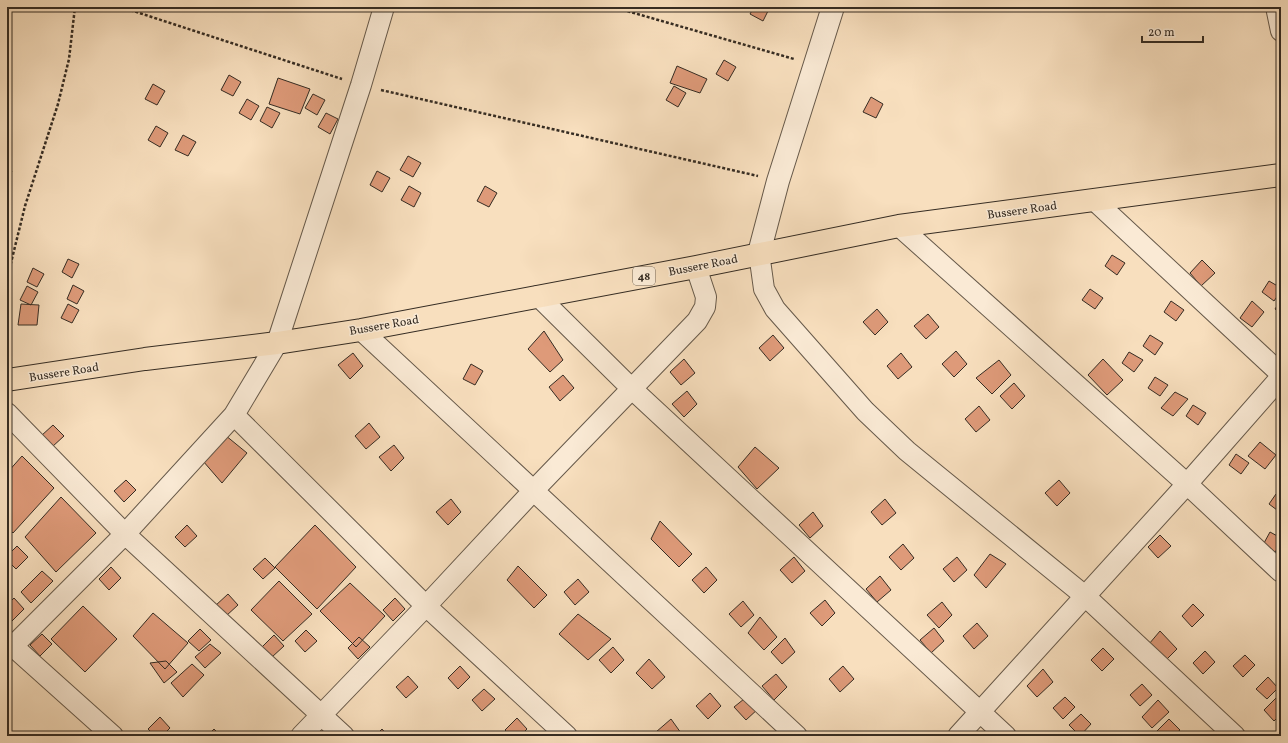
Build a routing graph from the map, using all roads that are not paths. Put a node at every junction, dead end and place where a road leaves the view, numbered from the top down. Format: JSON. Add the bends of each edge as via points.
{"nodes":[{"id":1,"x":384,"y":7,"type":"edge"},
{"id":2,"x":833,"y":7,"type":"edge"},
{"id":3,"x":1276,"y":7,"type":"edge"},
{"id":4,"x":1281,"y":31,"type":"edge"},
{"id":5,"x":1281,"y":175,"type":"edge"},
{"id":6,"x":1094,"y":200,"type":"junction"},
{"id":7,"x":899,"y":226,"type":"junction"},
{"id":8,"x":759,"y":253,"type":"junction"},
{"id":9,"x":696,"y":267,"type":"junction"},
{"id":10,"x":538,"y":296,"type":"junction"},
{"id":11,"x":362,"y":330,"type":"junction"},
{"id":12,"x":278,"y":343,"type":"junction"},
{"id":13,"x":1281,"y":376,"type":"edge"},
{"id":14,"x":7,"y":380,"type":"edge"},
{"id":15,"x":631,"y":388,"type":"junction"},
{"id":16,"x":7,"y":413,"type":"edge"},
{"id":17,"x":234,"y":416,"type":"junction"},
{"id":18,"x":1187,"y":484,"type":"junction"},
{"id":19,"x":533,"y":491,"type":"junction"},
{"id":20,"x":125,"y":534,"type":"junction"},
{"id":21,"x":1281,"y":572,"type":"edge"},
{"id":22,"x":1085,"y":596,"type":"junction"},
{"id":23,"x":426,"y":606,"type":"junction"},
{"id":24,"x":10,"y":644,"type":"edge"},
{"id":25,"x":980,"y":712,"type":"junction"},
{"id":26,"x":321,"y":715,"type":"junction"},
{"id":27,"x":113,"y":736,"type":"edge"},
{"id":28,"x":301,"y":736,"type":"edge"},
{"id":29,"x":344,"y":736,"type":"edge"},
{"id":30,"x":566,"y":736,"type":"edge"},
{"id":31,"x":797,"y":736,"type":"edge"},
{"id":32,"x":958,"y":736,"type":"edge"},
{"id":33,"x":1006,"y":736,"type":"edge"},
{"id":34,"x":1235,"y":736,"type":"edge"}],
"edges":[{"from":1,"to":12,"type":"street"},
{"from":2,"to":8,"type":"street","via":[[778,181]]},
{"from":3,"to":4,"type":"street"},
{"from":5,"to":6,"type":"main road","name":"Bussere Road","number":"48"},
{"from":6,"to":7,"type":"main road","name":"Bussere Road","number":"48"},
{"from":6,"to":13,"type":"street"},
{"from":7,"to":8,"type":"main road","name":"Bussere Road","number":"48"},
{"from":7,"to":18,"type":"street"},
{"from":8,"to":9,"type":"main road","name":"Bussere Road","number":"48"},
{"from":8,"to":22,"type":"street","via":[[764,289],[775,309],[865,411],[907,451]]},
{"from":9,"to":10,"type":"main road","name":"Bussere Road","number":"48"},
{"from":9,"to":15,"type":"street","via":[[706,297],[705,307],[697,321]]},
{"from":10,"to":11,"type":"main road","name":"Bussere Road","number":"48"},
{"from":10,"to":15,"type":"street"},
{"from":11,"to":12,"type":"main road","name":"Bussere Road","number":"48"},
{"from":11,"to":19,"type":"street"},
{"from":12,"to":14,"type":"main road","name":"Bussere Road","number":"48","via":[[145,359]]},
{"from":12,"to":17,"type":"street"},
{"from":13,"to":18,"type":"street"},
{"from":15,"to":19,"type":"street"},
{"from":15,"to":25,"type":"street"},
{"from":16,"to":20,"type":"street"},
{"from":17,"to":20,"type":"street"},
{"from":17,"to":23,"type":"street"},
{"from":18,"to":21,"type":"street"},
{"from":18,"to":22,"type":"street"},
{"from":19,"to":23,"type":"street"},
{"from":19,"to":31,"type":"street"},
{"from":20,"to":24,"type":"street"},
{"from":20,"to":26,"type":"street"},
{"from":22,"to":25,"type":"street"},
{"from":22,"to":34,"type":"street"},
{"from":23,"to":26,"type":"street"},
{"from":23,"to":30,"type":"street"},
{"from":24,"to":27,"type":"street"},
{"from":25,"to":32,"type":"street"},
{"from":25,"to":33,"type":"street"},
{"from":26,"to":28,"type":"street"},
{"from":26,"to":29,"type":"street"}]}
